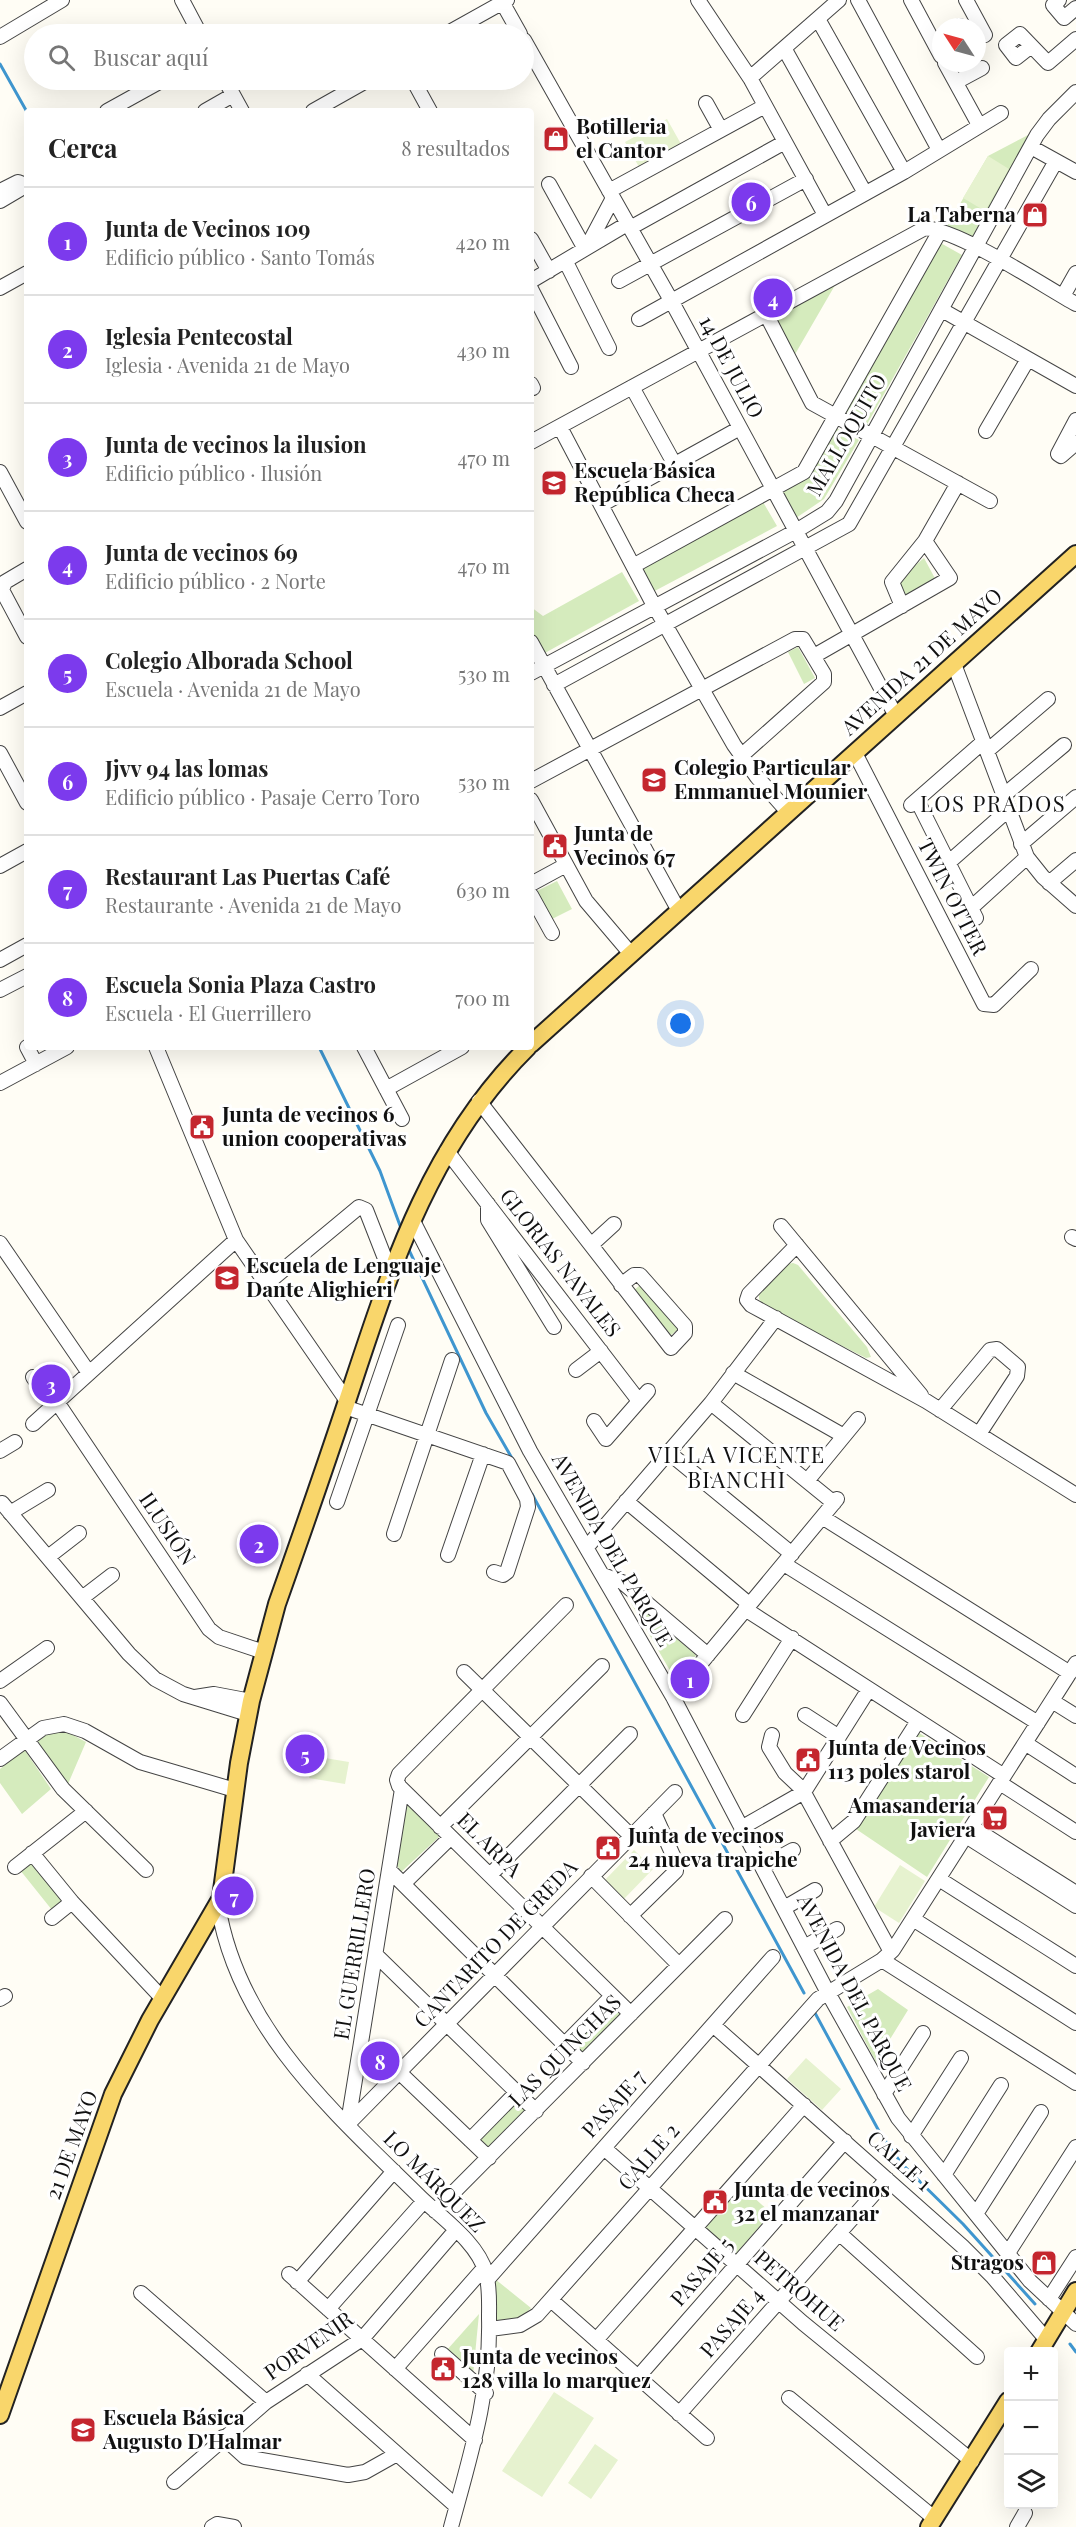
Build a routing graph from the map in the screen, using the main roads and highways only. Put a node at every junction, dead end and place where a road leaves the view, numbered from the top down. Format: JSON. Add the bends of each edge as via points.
{"nodes":[{"id":1,"x":1076,"y":554,"type":"edge"},
{"id":2,"x":534,"y":1040,"type":"edge"},
{"id":3,"x":525,"y":1050,"type":"edge"},
{"id":4,"x":218,"y":1905,"type":"joint"},
{"id":5,"x":1076,"y":2291,"type":"edge"},
{"id":6,"x":1043,"y":2346,"type":"edge"},
{"id":7,"x":1004,"y":2408,"type":"edge"},
{"id":8,"x":0,"y":2415,"type":"edge"},
{"id":9,"x":932,"y":2523,"type":"edge"}],
"edges":[{"from":1,"to":2,"type":"main road","name":"AVENIDA 21 DE MAYO"},
{"from":3,"to":4,"type":"main road","name":"AVENIDA 21 DE MAYO","via":[[479,1101],[447,1151],[392,1267],[277,1604],[250,1707]]},
{"from":4,"to":8,"type":"main road","name":"21 DE MAYO","via":[[162,1998],[101,2123]]},
{"from":5,"to":6,"type":"main road"},
{"from":7,"to":9,"type":"main road"}]}
